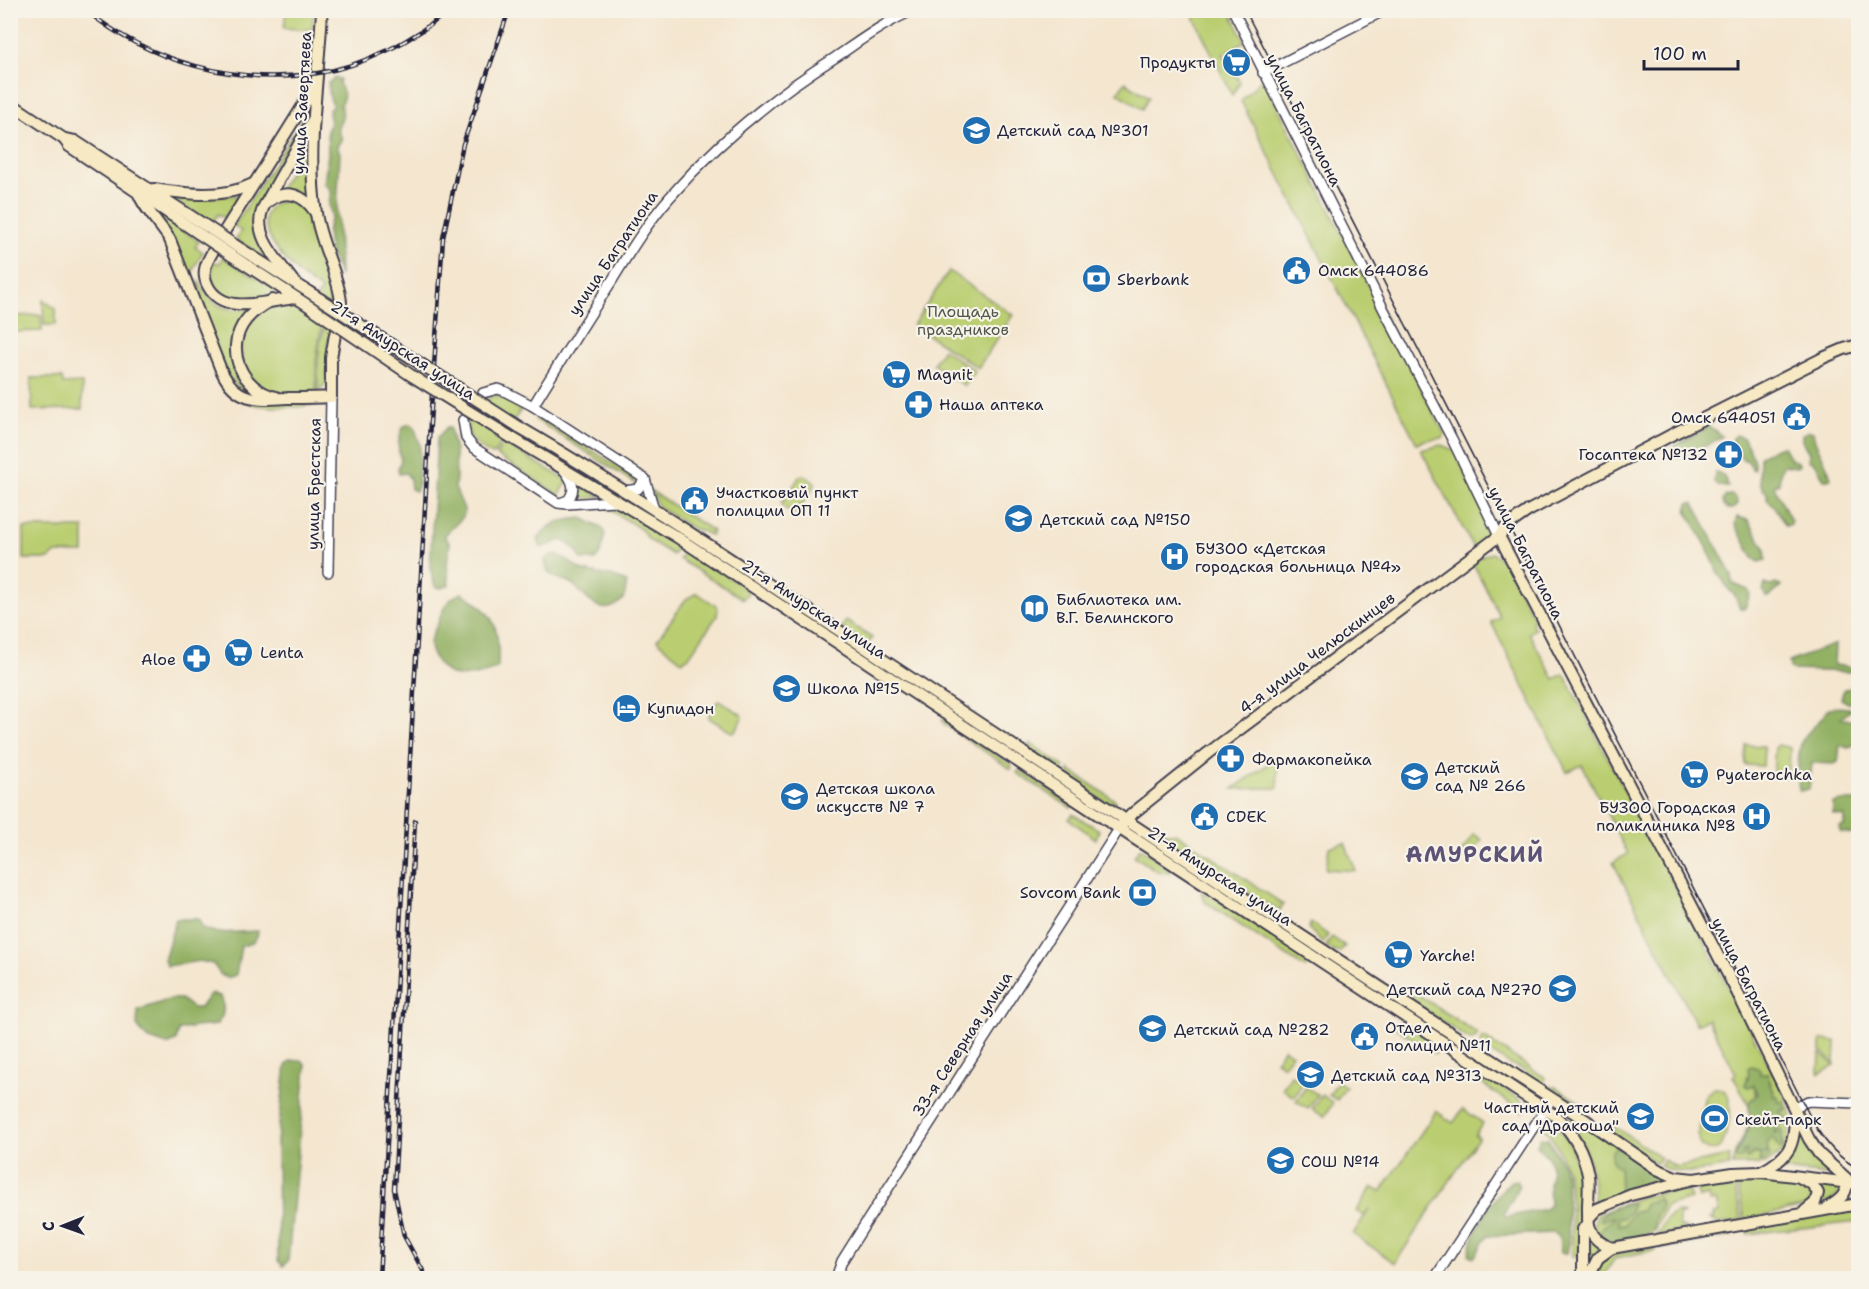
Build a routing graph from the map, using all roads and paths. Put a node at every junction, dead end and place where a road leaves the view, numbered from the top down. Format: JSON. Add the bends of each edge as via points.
{"nodes":[{"id":1,"x":322,"y":10,"type":"edge"},
{"id":2,"x":914,"y":10,"type":"edge"},
{"id":3,"x":1233,"y":10,"type":"edge"},
{"id":4,"x":1385,"y":10,"type":"edge"},
{"id":5,"x":1263,"y":73,"type":"junction"},
{"id":6,"x":318,"y":81,"type":"junction"},
{"id":7,"x":10,"y":103,"type":"edge"},
{"id":8,"x":304,"y":105,"type":"junction"},
{"id":9,"x":316,"y":109,"type":"junction"},
{"id":10,"x":256,"y":182,"type":"junction"},
{"id":11,"x":143,"y":191,"type":"junction"},
{"id":12,"x":266,"y":203,"type":"junction"},
{"id":13,"x":315,"y":212,"type":"junction"},
{"id":14,"x":224,"y":232,"type":"dead end"},
{"id":15,"x":233,"y":250,"type":"junction"},
{"id":16,"x":294,"y":282,"type":"junction"},
{"id":17,"x":296,"y":298,"type":"junction"},
{"id":18,"x":272,"y":300,"type":"junction"},
{"id":19,"x":342,"y":302,"type":"dead end"},
{"id":20,"x":195,"y":303,"type":"junction"},
{"id":21,"x":335,"y":334,"type":"dead end"},
{"id":22,"x":1858,"y":345,"type":"edge"},
{"id":23,"x":483,"y":393,"type":"dead end"},
{"id":24,"x":331,"y":397,"type":"junction"},
{"id":25,"x":286,"y":398,"type":"junction"},
{"id":26,"x":533,"y":406,"type":"junction"},
{"id":27,"x":463,"y":420,"type":"dead end"},
{"id":28,"x":563,"y":469,"type":"junction"},
{"id":29,"x":645,"y":479,"type":"junction"},
{"id":30,"x":625,"y":491,"type":"junction"},
{"id":31,"x":558,"y":503,"type":"junction"},
{"id":32,"x":626,"y":506,"type":"junction"},
{"id":33,"x":654,"y":509,"type":"junction"},
{"id":34,"x":1499,"y":536,"type":"junction"},
{"id":35,"x":328,"y":572,"type":"dead end"},
{"id":36,"x":865,"y":654,"type":"junction"},
{"id":37,"x":1122,"y":825,"type":"junction"},
{"id":38,"x":1552,"y":1099,"type":"junction"},
{"id":39,"x":1858,"y":1104,"type":"edge"},
{"id":40,"x":1795,"y":1107,"type":"junction"},
{"id":41,"x":1545,"y":1109,"type":"junction"},
{"id":42,"x":1761,"y":1172,"type":"junction"},
{"id":43,"x":1801,"y":1178,"type":"junction"},
{"id":44,"x":1858,"y":1178,"type":"edge"},
{"id":45,"x":1694,"y":1179,"type":"junction"},
{"id":46,"x":1849,"y":1180,"type":"edge"},
{"id":47,"x":1858,"y":1204,"type":"edge"},
{"id":48,"x":1826,"y":1209,"type":"junction"},
{"id":49,"x":1801,"y":1213,"type":"junction"},
{"id":50,"x":1588,"y":1222,"type":"junction"},
{"id":51,"x":1612,"y":1248,"type":"junction"},
{"id":52,"x":836,"y":1278,"type":"edge"},
{"id":53,"x":1435,"y":1278,"type":"edge"},
{"id":54,"x":1587,"y":1278,"type":"edge"}],
"edges":[{"from":1,"to":6,"type":"main road","name":"улица Завертяева"},
{"from":2,"to":26,"type":"street","name":"улица Багратиона","via":[[885,24],[786,90],[729,137],[669,197],[584,321]]},
{"from":3,"to":5,"type":"street","name":"улица Багратиона"},
{"from":4,"to":5,"type":"street"},
{"from":5,"to":34,"type":"street","name":"улица Багратиона"},
{"from":6,"to":8,"type":"main road"},
{"from":6,"to":9,"type":"main road","name":"улица Завертяева"},
{"from":7,"to":11,"type":"main road","name":"21-я Амурская улица","via":[[64,139],[75,141]]},
{"from":8,"to":9,"type":"main road","via":[[312,104]]},
{"from":8,"to":10,"type":"main road"},
{"from":9,"to":12,"type":"main road","via":[[307,133]]},
{"from":9,"to":13,"type":"main road","name":"улица Завертяева","via":[[312,163]]},
{"from":10,"to":11,"type":"main road","via":[[224,193]]},
{"from":10,"to":14,"type":"main road"},
{"from":11,"to":15,"type":"main road","name":"21-я Амурская улица","bridge":true},
{"from":11,"to":20,"type":"main road","via":[[140,200],[170,240]]},
{"from":12,"to":13,"type":"main road","via":[[276,196],[293,194],[303,198]]},
{"from":12,"to":16,"type":"main road","via":[[260,216],[260,231]]},
{"from":13,"to":19,"type":"main road","name":"улица Завертяева"},
{"from":15,"to":16,"type":"main road","name":"21-я Амурская улица"},
{"from":15,"to":17,"type":"main road","name":"21-я Амурская улица"},
{"from":16,"to":30,"type":"main road","name":"21-я Амурская улица","bridge":true},
{"from":17,"to":18,"type":"main road"},
{"from":17,"to":28,"type":"main road","name":"21-я Амурская улица","bridge":true,"via":[[412,376]]},
{"from":18,"to":20,"type":"main road","via":[[235,304],[218,298],[204,277],[211,254],[197,276]]},
{"from":18,"to":25,"type":"main road","via":[[254,311],[242,325],[236,341],[237,357],[253,386]]},
{"from":20,"to":25,"type":"main road","via":[[221,370],[232,387],[260,400]]},
{"from":21,"to":24,"type":"main road"},
{"from":22,"to":34,"type":"main road","name":"4-я улица Челюскинцев","via":[[1828,356],[1661,440],[1528,511]]},
{"from":23,"to":26,"type":"street","via":[[498,389]]},
{"from":24,"to":25,"type":"main road"},
{"from":24,"to":35,"type":"street","name":"улица Брестская"},
{"from":26,"to":29,"type":"street"},
{"from":27,"to":31,"type":"street","via":[[466,438],[473,447]]},
{"from":28,"to":31,"type":"street","via":[[571,478],[573,491],[568,500]]},
{"from":28,"to":32,"type":"main road","name":"21-я Амурская улица"},
{"from":29,"to":30,"type":"street","via":[[638,489]]},
{"from":29,"to":33,"type":"street"},
{"from":30,"to":33,"type":"main road","name":"21-я Амурская улица"},
{"from":31,"to":32,"type":"street","via":[[614,501]]},
{"from":32,"to":36,"type":"main road","name":"21-я Амурская улица"},
{"from":33,"to":36,"type":"main road","name":"21-я Амурская улица"},
{"from":34,"to":37,"type":"main road","name":"4-я улица Челюскинцев","via":[[1208,753]]},
{"from":34,"to":40,"type":"main road","name":"улица Багратиона"},
{"from":36,"to":37,"type":"main road","name":"21-я Амурская улица"},
{"from":37,"to":38,"type":"main road","name":"21-я Амурская улица"},
{"from":37,"to":41,"type":"main road","name":"21-я Амурская улица"},
{"from":37,"to":52,"type":"street","name":"33-я Северная улица","via":[[900,1169],[842,1261]]},
{"from":38,"to":41,"type":"street"},
{"from":38,"to":45,"type":"main road","name":"21-я Амурская улица","via":[[1657,1169],[1675,1177]]},
{"from":39,"to":40,"type":"street","via":[[1808,1101]]},
{"from":40,"to":42,"type":"main road","via":[[1789,1150],[1782,1160]]},
{"from":40,"to":46,"type":"main road","name":"улица Багратиона","via":[[1814,1147]]},
{"from":41,"to":50,"type":"main road","name":"21-я Амурская улица","via":[[1566,1126],[1582,1155],[1588,1184]]},
{"from":41,"to":53,"type":"street"},
{"from":42,"to":43,"type":"main road"},
{"from":42,"to":45,"type":"main road"},
{"from":43,"to":46,"type":"main road"},
{"from":43,"to":49,"type":"main road","via":[[1815,1187],[1818,1197],[1813,1206]]},
{"from":44,"to":46,"type":"main road"},
{"from":45,"to":50,"type":"main road","via":[[1611,1202],[1593,1211]]},
{"from":46,"to":48,"type":"main road","via":[[1843,1196]]},
{"from":47,"to":48,"type":"main road"},
{"from":48,"to":49,"type":"main road"},
{"from":49,"to":51,"type":"main road"},
{"from":50,"to":51,"type":"main road","via":[[1597,1241]]},
{"from":50,"to":54,"type":"main road","name":"21-я Амурская улица","via":[[1583,1229],[1583,1275]]},
{"from":51,"to":54,"type":"main road","via":[[1595,1262]]}]}
